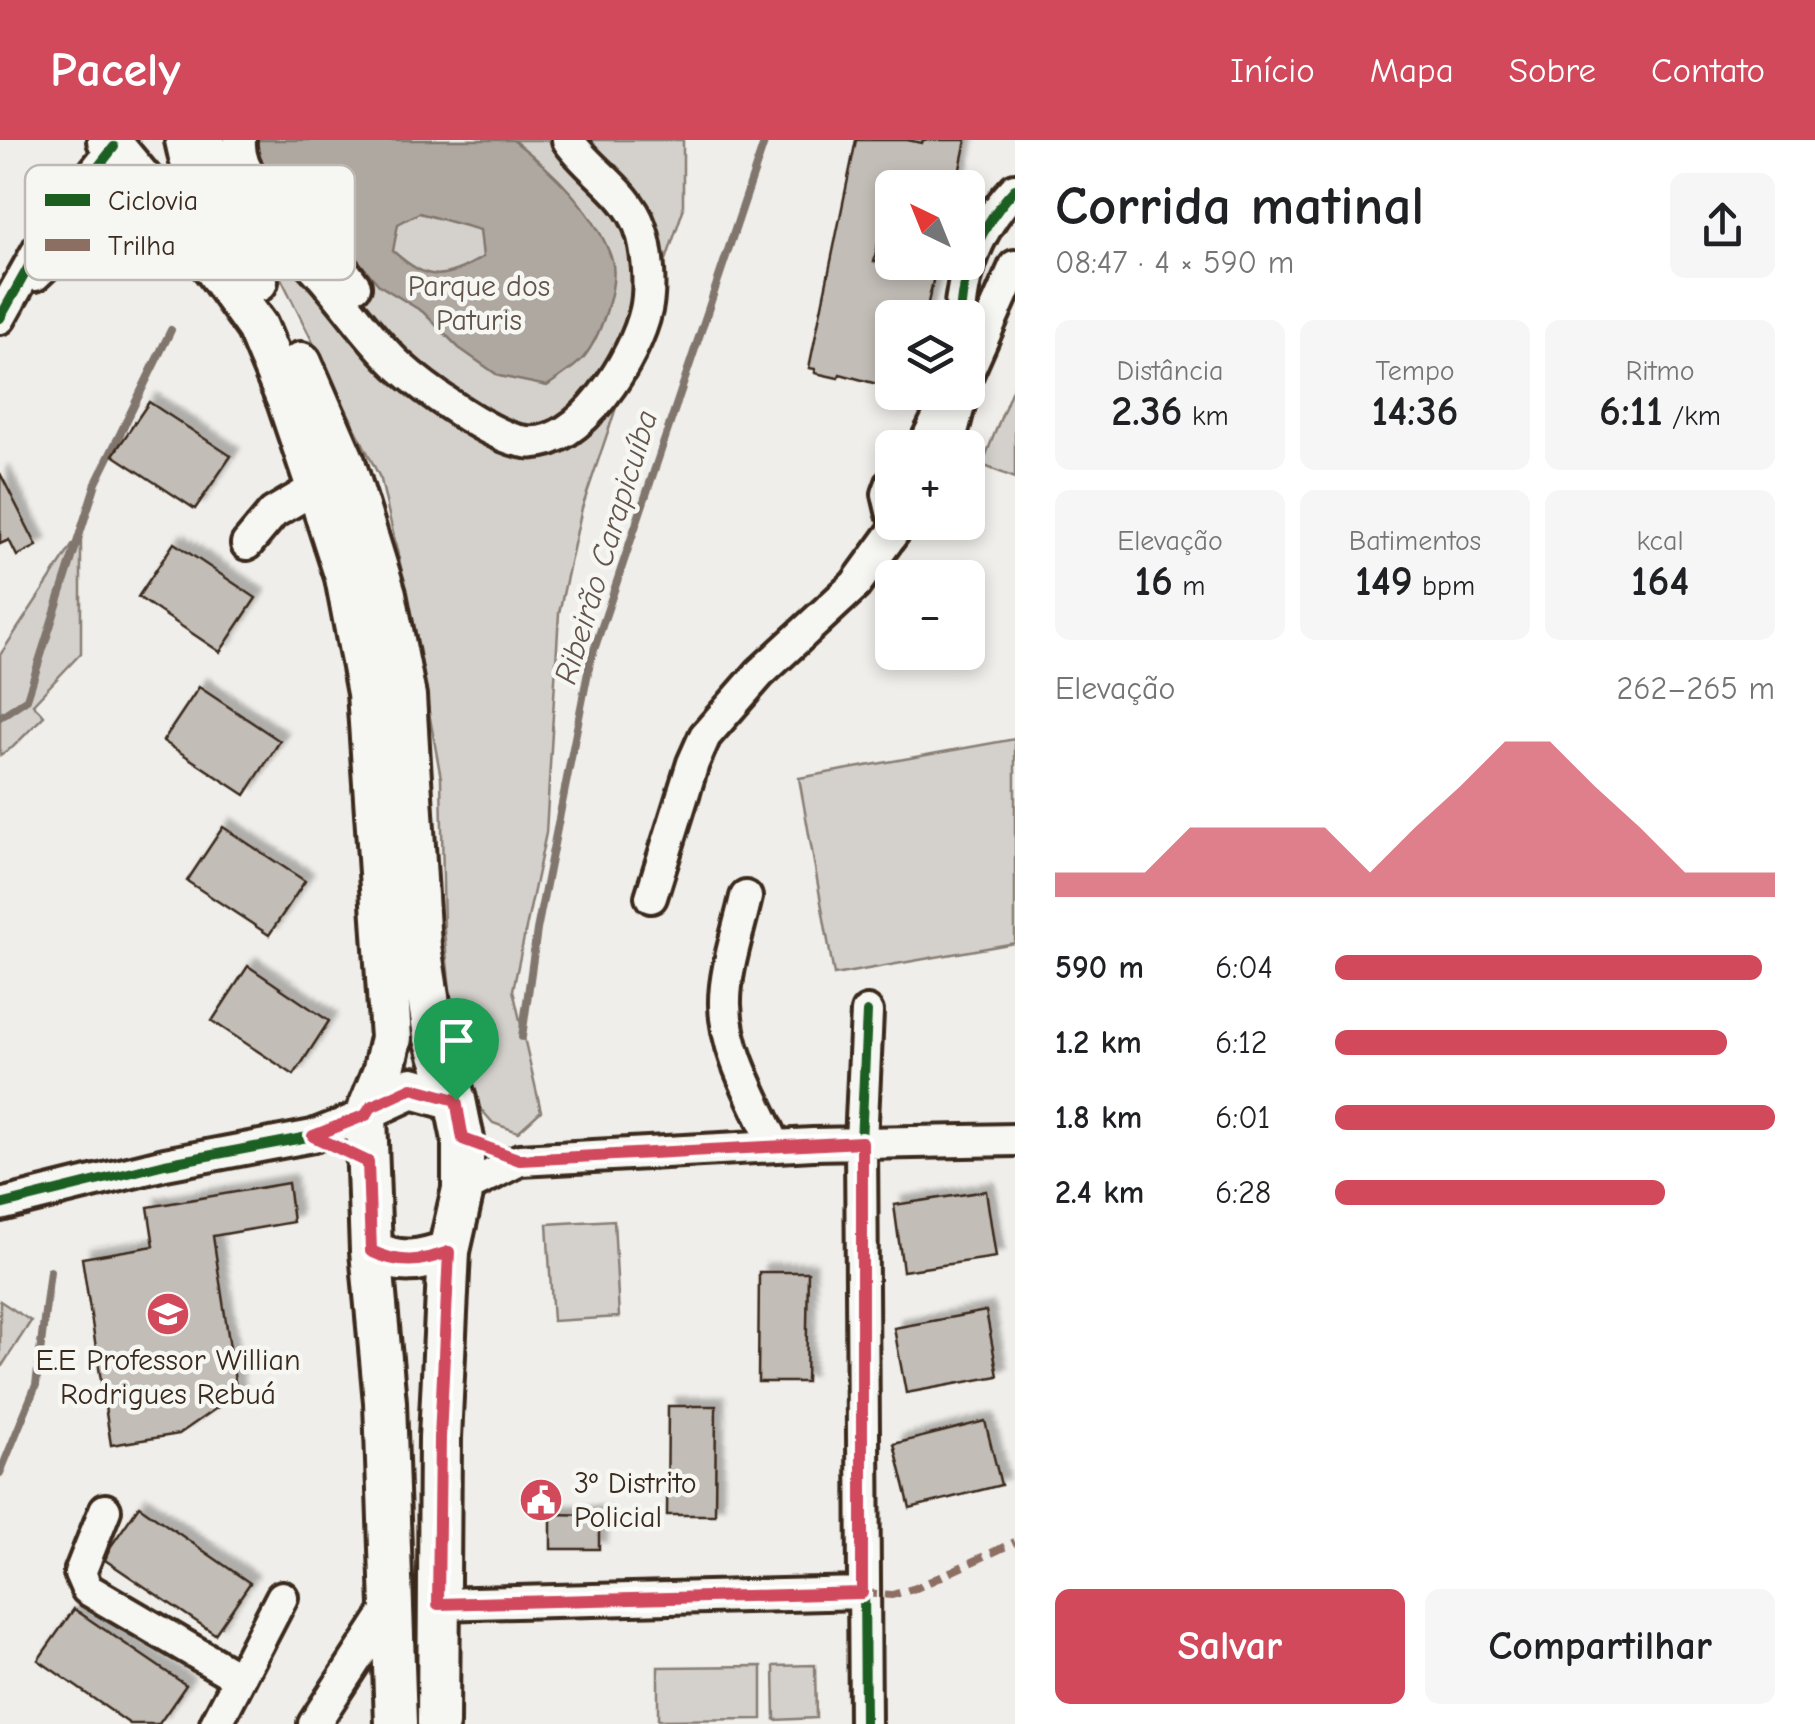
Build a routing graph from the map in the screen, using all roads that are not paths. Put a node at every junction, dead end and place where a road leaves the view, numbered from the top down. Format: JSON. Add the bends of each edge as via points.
{"nodes":[{"id":1,"x":186,"y":140,"type":"edge"},
{"id":2,"x":209,"y":140,"type":"edge"},
{"id":3,"x":240,"y":140,"type":"edge"},
{"id":4,"x":542,"y":140,"type":"edge"},
{"id":5,"x":568,"y":140,"type":"edge"},
{"id":6,"x":111,"y":143,"type":"edge"},
{"id":7,"x":95,"y":165,"type":"edge"},
{"id":8,"x":130,"y":165,"type":"edge"},
{"id":9,"x":191,"y":165,"type":"edge"},
{"id":10,"x":218,"y":165,"type":"edge"},
{"id":11,"x":243,"y":165,"type":"edge"},
{"id":12,"x":1015,"y":189,"type":"edge"},
{"id":13,"x":1015,"y":266,"type":"edge"},
{"id":14,"x":25,"y":277,"type":"edge"},
{"id":15,"x":30,"y":280,"type":"edge"},
{"id":16,"x":224,"y":280,"type":"edge"},
{"id":17,"x":257,"y":280,"type":"edge"},
{"id":18,"x":325,"y":280,"type":"edge"},
{"id":19,"x":350,"y":280,"type":"edge"},
{"id":20,"x":18,"y":291,"type":"junction"},
{"id":21,"x":961,"y":300,"type":"edge"},
{"id":22,"x":0,"y":318,"type":"edge"},
{"id":23,"x":985,"y":334,"type":"edge"},
{"id":24,"x":318,"y":487,"type":"junction"},
{"id":25,"x":888,"y":540,"type":"edge"},
{"id":26,"x":248,"y":544,"type":"dead end"},
{"id":27,"x":746,"y":896,"type":"dead end"},
{"id":28,"x":651,"y":897,"type":"dead end"},
{"id":29,"x":867,"y":1012,"type":"dead end"},
{"id":30,"x":456,"y":1100,"type":"junction"},
{"id":31,"x":369,"y":1111,"type":"junction"},
{"id":32,"x":313,"y":1136,"type":"junction"},
{"id":33,"x":463,"y":1139,"type":"junction"},
{"id":34,"x":1015,"y":1140,"type":"edge"},
{"id":35,"x":862,"y":1142,"type":"junction"},
{"id":36,"x":775,"y":1146,"type":"junction"},
{"id":37,"x":520,"y":1160,"type":"junction"},
{"id":38,"x":368,"y":1162,"type":"junction"},
{"id":39,"x":463,"y":1189,"type":"junction"},
{"id":40,"x":0,"y":1205,"type":"edge"},
{"id":41,"x":371,"y":1251,"type":"junction"},
{"id":42,"x":449,"y":1252,"type":"junction"},
{"id":43,"x":105,"y":1510,"type":"dead end"},
{"id":44,"x":862,"y":1593,"type":"junction"},
{"id":45,"x":282,"y":1597,"type":"dead end"},
{"id":46,"x":392,"y":1604,"type":"junction"},
{"id":47,"x":438,"y":1604,"type":"junction"},
{"id":48,"x":240,"y":1678,"type":"junction"},
{"id":49,"x":216,"y":1724,"type":"edge"},
{"id":50,"x":314,"y":1724,"type":"edge"},
{"id":51,"x":396,"y":1724,"type":"edge"},
{"id":52,"x":438,"y":1724,"type":"edge"},
{"id":53,"x":864,"y":1724,"type":"edge"}],
"edges":[{"from":1,"to":9,"type":"main road"},
{"from":2,"to":10,"type":"street"},
{"from":3,"to":11,"type":"street"},
{"from":4,"to":19,"type":"street","via":[[620,214],[635,282],[607,364],[592,390],[561,417],[526,427],[468,398],[409,358]]},
{"from":5,"to":18,"type":"street","via":[[640,224],[646,310],[600,401],[558,438],[528,443],[461,412],[401,368]]},
{"from":6,"to":7,"type":"street"},
{"from":6,"to":8,"type":"main road"},
{"from":12,"to":21,"type":"street","via":[[980,234]]},
{"from":13,"to":23,"type":"street"},
{"from":14,"to":20,"type":"street"},
{"from":15,"to":20,"type":"street"},
{"from":16,"to":24,"type":"main road","via":[[257,326]]},
{"from":17,"to":30,"type":"main road","via":[[278,312],[344,462],[386,594],[405,696],[420,946],[434,1035]]},
{"from":20,"to":22,"type":"street"},
{"from":24,"to":26,"type":"street","via":[[273,514]]},
{"from":24,"to":31,"type":"main road","via":[[346,578],[368,693],[391,1038]]},
{"from":25,"to":28,"type":"street","via":[[855,585],[705,736]]},
{"from":27,"to":36,"type":"street","via":[[724,1002],[734,1053]]},
{"from":29,"to":35,"type":"street"},
{"from":30,"to":31,"type":"main road","via":[[412,1088]]},
{"from":30,"to":33,"type":"main road"},
{"from":31,"to":32,"type":"street"},
{"from":31,"to":38,"type":"main road"},
{"from":32,"to":38,"type":"street"},
{"from":32,"to":40,"type":"street"},
{"from":33,"to":37,"type":"street"},
{"from":33,"to":39,"type":"main road"},
{"from":34,"to":35,"type":"street"},
{"from":35,"to":36,"type":"street"},
{"from":35,"to":44,"type":"street"},
{"from":36,"to":37,"type":"street"},
{"from":37,"to":39,"type":"street"},
{"from":38,"to":41,"type":"main road"},
{"from":39,"to":42,"type":"main road"},
{"from":41,"to":42,"type":"main road","via":[[410,1262]]},
{"from":41,"to":46,"type":"main road"},
{"from":42,"to":47,"type":"main road"},
{"from":43,"to":48,"type":"street","via":[[80,1573],[87,1589]]},
{"from":44,"to":47,"type":"street"},
{"from":44,"to":53,"type":"street"},
{"from":45,"to":48,"type":"street"},
{"from":46,"to":50,"type":"street"},
{"from":46,"to":51,"type":"main road"},
{"from":47,"to":52,"type":"main road"},
{"from":48,"to":49,"type":"street"}]}
